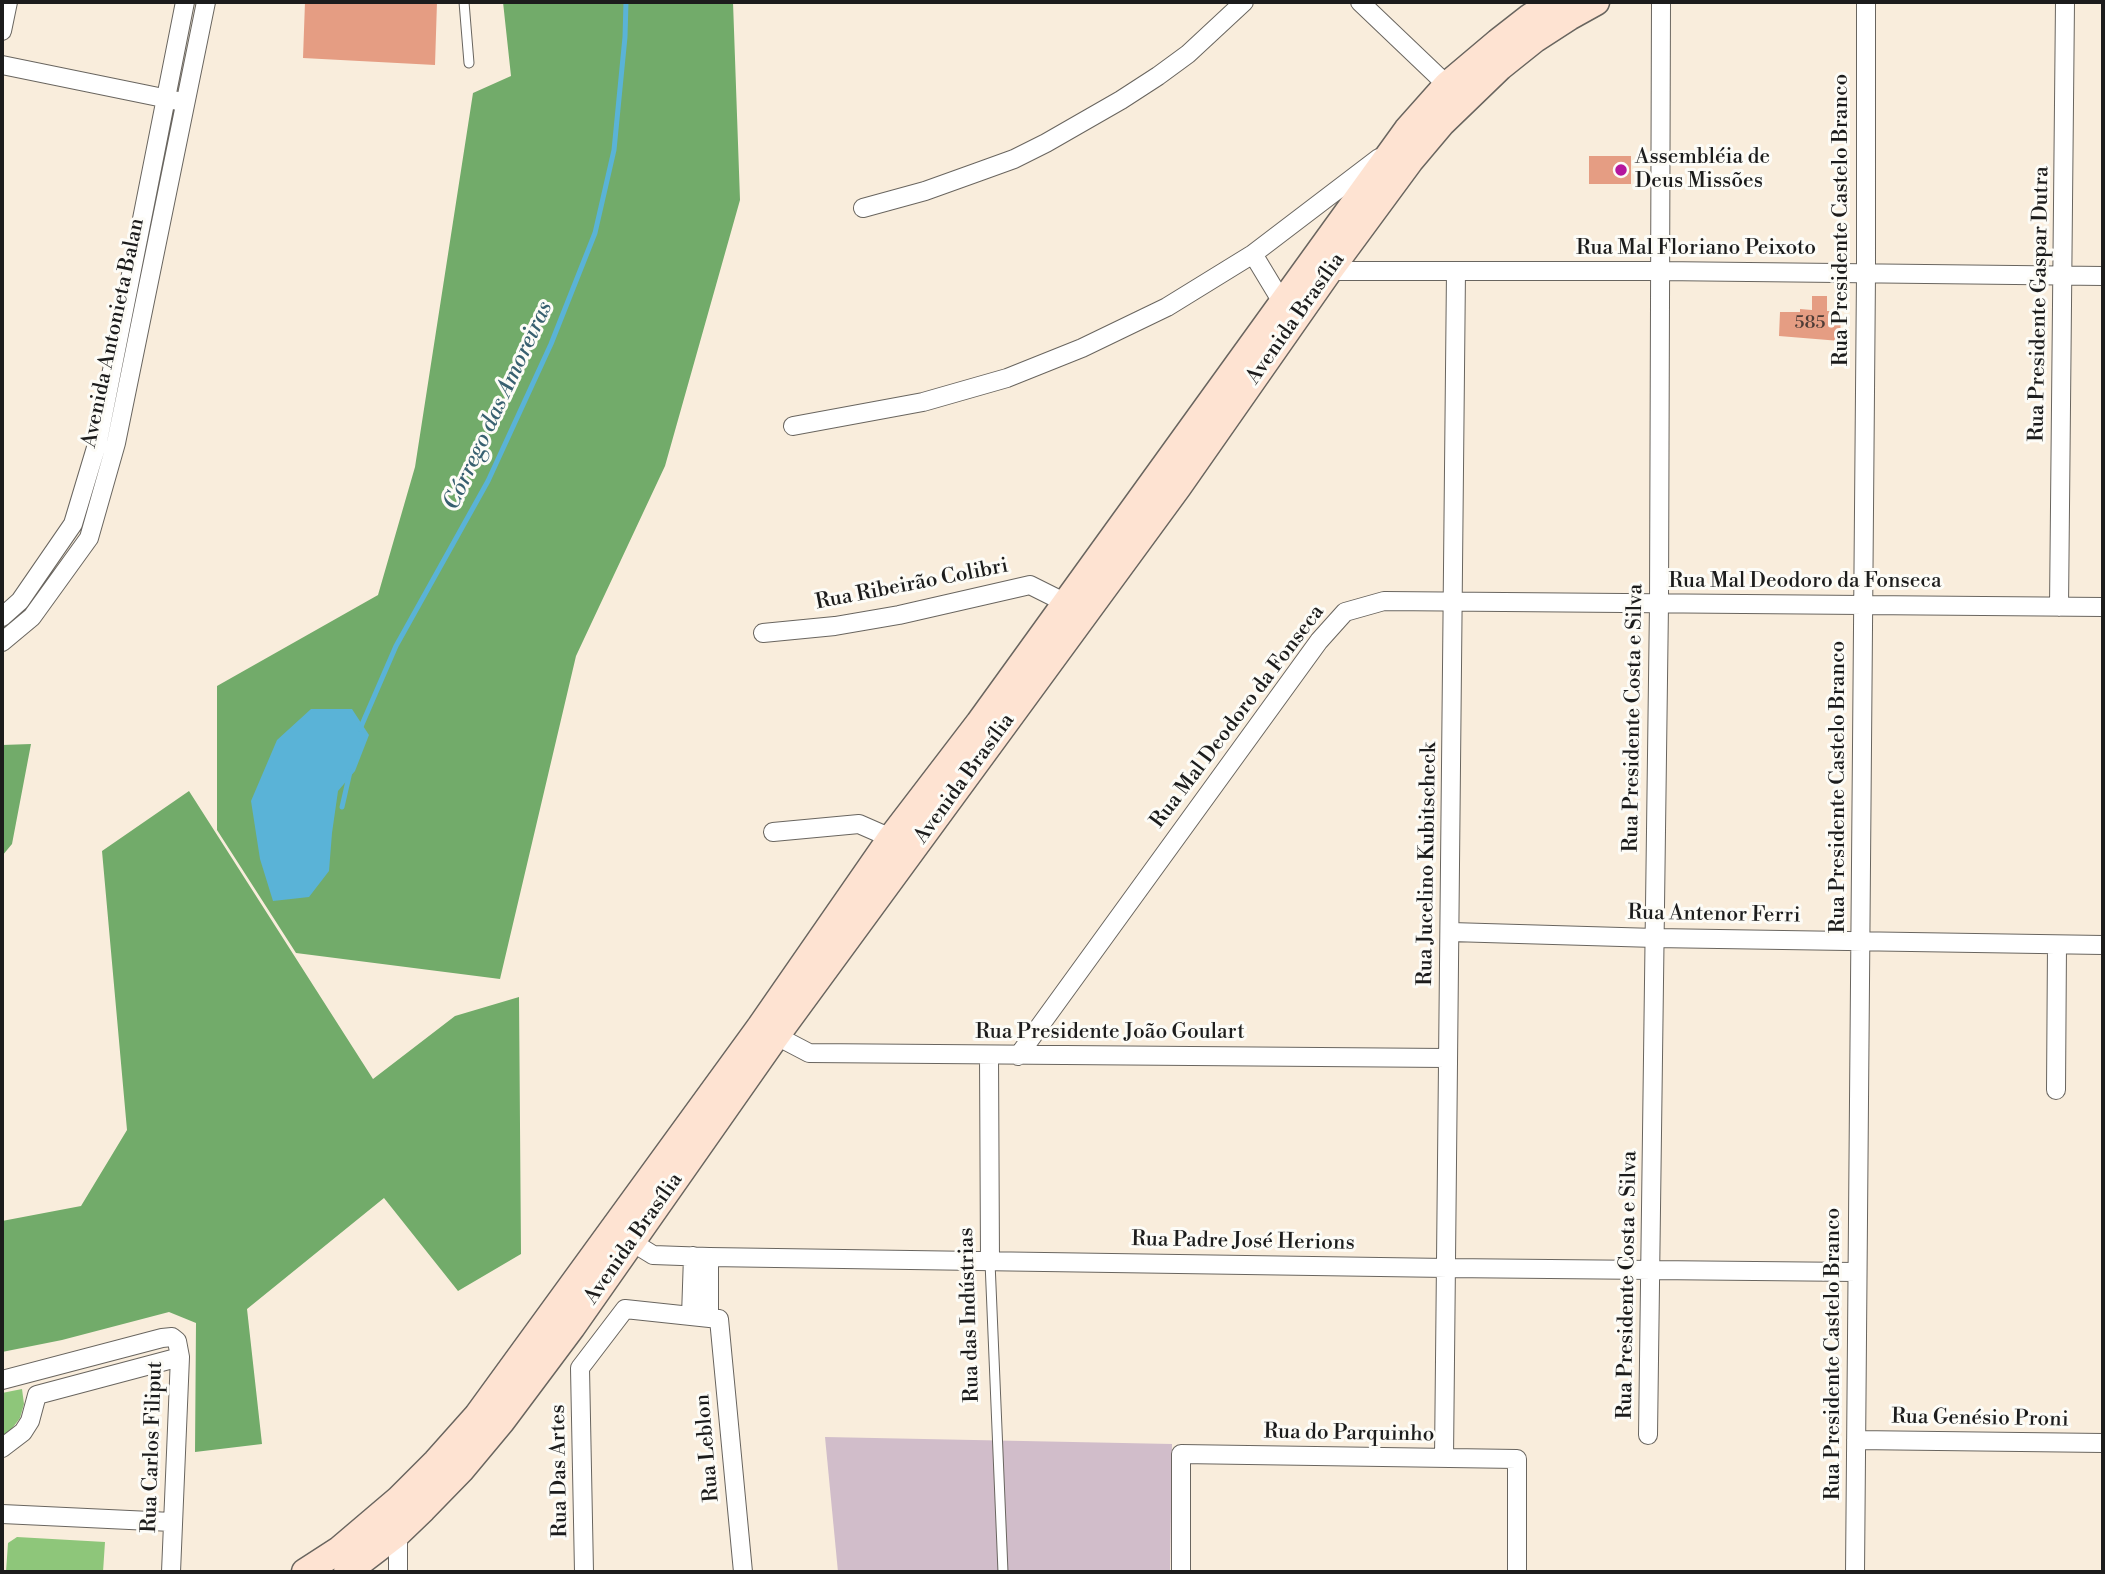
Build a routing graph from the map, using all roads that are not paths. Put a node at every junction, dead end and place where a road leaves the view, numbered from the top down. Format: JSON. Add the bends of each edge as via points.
{"nodes":[{"id":1,"x":8,"y":2,"type":"edge"},
{"id":2,"x":185,"y":2,"type":"edge"},
{"id":3,"x":206,"y":2,"type":"edge"},
{"id":4,"x":464,"y":2,"type":"edge"},
{"id":5,"x":1244,"y":2,"type":"edge"},
{"id":6,"x":1360,"y":2,"type":"edge"},
{"id":7,"x":1554,"y":2,"type":"edge"},
{"id":8,"x":1596,"y":2,"type":"edge"},
{"id":9,"x":1661,"y":2,"type":"edge"},
{"id":10,"x":1866,"y":2,"type":"edge"},
{"id":11,"x":2065,"y":2,"type":"edge"},
{"id":12,"x":2,"y":31,"type":"edge"},
{"id":13,"x":469,"y":63,"type":"dead end"},
{"id":14,"x":2,"y":65,"type":"edge"},
{"id":15,"x":1447,"y":85,"type":"junction"},
{"id":16,"x":166,"y":99,"type":"junction"},
{"id":17,"x":185,"y":102,"type":"junction"},
{"id":18,"x":1395,"y":145,"type":"junction"},
{"id":19,"x":863,"y":208,"type":"dead end"},
{"id":20,"x":1253,"y":254,"type":"junction"},
{"id":21,"x":1329,"y":271,"type":"junction"},
{"id":22,"x":1456,"y":271,"type":"junction"},
{"id":23,"x":1660,"y":271,"type":"junction"},
{"id":24,"x":1866,"y":273,"type":"junction"},
{"id":25,"x":2063,"y":276,"type":"junction"},
{"id":26,"x":2103,"y":276,"type":"edge"},
{"id":27,"x":1282,"y":302,"type":"junction"},
{"id":28,"x":793,"y":426,"type":"dead end"},
{"id":29,"x":1453,"y":602,"type":"junction"},
{"id":30,"x":1066,"y":603,"type":"junction"},
{"id":31,"x":1659,"y":604,"type":"junction"},
{"id":32,"x":1863,"y":606,"type":"junction"},
{"id":33,"x":2059,"y":607,"type":"junction"},
{"id":34,"x":2103,"y":607,"type":"edge"},
{"id":35,"x":2,"y":617,"type":"edge"},
{"id":36,"x":763,"y":632,"type":"dead end"},
{"id":37,"x":2,"y":642,"type":"edge"},
{"id":38,"x":773,"y":832,"type":"dead end"},
{"id":39,"x":891,"y":838,"type":"junction"},
{"id":40,"x":1451,"y":932,"type":"junction"},
{"id":41,"x":1655,"y":938,"type":"junction"},
{"id":42,"x":1861,"y":940,"type":"junction"},
{"id":43,"x":2057,"y":945,"type":"junction"},
{"id":44,"x":2103,"y":945,"type":"edge"},
{"id":45,"x":769,"y":1031,"type":"junction"},
{"id":46,"x":989,"y":1055,"type":"junction"},
{"id":47,"x":1018,"y":1056,"type":"junction"},
{"id":48,"x":1447,"y":1058,"type":"junction"},
{"id":49,"x":2056,"y":1090,"type":"dead end"},
{"id":50,"x":622,"y":1236,"type":"junction"},
{"id":51,"x":701,"y":1257,"type":"junction"},
{"id":52,"x":990,"y":1262,"type":"junction"},
{"id":53,"x":1447,"y":1268,"type":"junction"},
{"id":54,"x":1651,"y":1269,"type":"junction"},
{"id":55,"x":1857,"y":1272,"type":"junction"},
{"id":56,"x":706,"y":1317,"type":"junction"},
{"id":57,"x":180,"y":1357,"type":"junction"},
{"id":58,"x":29,"y":1373,"type":"junction"},
{"id":59,"x":2,"y":1380,"type":"edge"},
{"id":60,"x":37,"y":1395,"type":"junction"},
{"id":61,"x":1648,"y":1435,"type":"dead end"},
{"id":62,"x":1856,"y":1440,"type":"junction"},
{"id":63,"x":2103,"y":1443,"type":"edge"},
{"id":64,"x":2,"y":1448,"type":"edge"},
{"id":65,"x":1444,"y":1458,"type":"junction"},
{"id":66,"x":399,"y":1499,"type":"junction"},
{"id":67,"x":2,"y":1514,"type":"edge"},
{"id":68,"x":376,"y":1518,"type":"junction"},
{"id":69,"x":172,"y":1522,"type":"junction"},
{"id":70,"x":398,"y":1533,"type":"junction"},
{"id":71,"x":376,"y":1561,"type":"edge"},
{"id":72,"x":171,"y":1572,"type":"edge"},
{"id":73,"x":305,"y":1572,"type":"edge"},
{"id":74,"x":347,"y":1572,"type":"edge"},
{"id":75,"x":398,"y":1572,"type":"edge"},
{"id":76,"x":584,"y":1572,"type":"edge"},
{"id":77,"x":743,"y":1572,"type":"edge"},
{"id":78,"x":1003,"y":1572,"type":"edge"},
{"id":79,"x":1181,"y":1572,"type":"edge"},
{"id":80,"x":1517,"y":1572,"type":"edge"},
{"id":81,"x":1855,"y":1572,"type":"edge"}],
"edges":[{"from":1,"to":12,"type":"street"},
{"from":2,"to":16,"type":"street","name":"Avenida Antonieta Balan"},
{"from":3,"to":17,"type":"street","name":"Avenida Antonieta Balan"},
{"from":4,"to":13,"type":"lane"},
{"from":5,"to":19,"type":"street","via":[[1158,76],[1046,143],[936,188]]},
{"from":6,"to":15,"type":"street"},
{"from":7,"to":15,"type":"main road","name":"Avenida Brasília"},
{"from":8,"to":21,"type":"main road","name":"Avenida Brasília","via":[[1535,40],[1466,99],[1410,161]]},
{"from":9,"to":23,"type":"street","name":"Rua Presidente Costa e Silva"},
{"from":10,"to":24,"type":"street","name":"Rua Presidente Castelo Branco"},
{"from":11,"to":25,"type":"street","name":"Rua Presidente Gaspar Dutra"},
{"from":14,"to":16,"type":"street"},
{"from":15,"to":18,"type":"main road","name":"Avenida Brasília"},
{"from":16,"to":17,"type":"street"},
{"from":16,"to":35,"type":"street","name":"Avenida Antonieta Balan","via":[[98,441],[74,524],[20,601]]},
{"from":17,"to":37,"type":"street","name":"Avenida Antonieta Balan","via":[[116,443],[89,538],[32,617]]},
{"from":18,"to":20,"type":"street"},
{"from":18,"to":27,"type":"main road","name":"Avenida Brasília"},
{"from":20,"to":27,"type":"street"},
{"from":20,"to":28,"type":"street","via":[[1167,307],[1007,378],[923,402]]},
{"from":21,"to":22,"type":"street","name":"Rua Mal Floriano Peixoto"},
{"from":21,"to":45,"type":"main road","name":"Avenida Brasília","via":[[1092,606]]},
{"from":22,"to":23,"type":"street","name":"Rua Mal Floriano Peixoto"},
{"from":22,"to":29,"type":"street","name":"Rua Jucelino Kubitscheck"},
{"from":23,"to":24,"type":"street","name":"Rua Mal Floriano Peixoto"},
{"from":23,"to":31,"type":"street","name":"Rua Presidente Costa e Silva"},
{"from":24,"to":25,"type":"street","name":"Rua Mal Floriano Peixoto"},
{"from":24,"to":32,"type":"street","name":"Rua Presidente Castelo Branco"},
{"from":25,"to":26,"type":"street","name":"Rua Mal Floriano Peixoto"},
{"from":25,"to":33,"type":"street","name":"Rua Presidente Gaspar Dutra"},
{"from":27,"to":30,"type":"main road","name":"Avenida Brasília"},
{"from":29,"to":31,"type":"street","name":"Rua Mal Deodoro da Fonseca"},
{"from":29,"to":40,"type":"street","name":"Rua Jucelino Kubitscheck"},
{"from":29,"to":47,"type":"street","name":"Rua Mal Deodoro da Fonseca","via":[[1384,601],[1345,612],[1319,641]]},
{"from":30,"to":36,"type":"street","name":"Rua Ribeirão Colibri","via":[[1030,585],[899,615]]},
{"from":30,"to":39,"type":"main road","name":"Avenida Brasília"},
{"from":31,"to":32,"type":"street","name":"Rua Mal Deodoro da Fonseca"},
{"from":31,"to":41,"type":"street","name":"Rua Presidente Costa e Silva"},
{"from":32,"to":33,"type":"street","name":"Rua Mal Deodoro da Fonseca"},
{"from":32,"to":42,"type":"street","name":"Rua Presidente Castelo Branco"},
{"from":33,"to":34,"type":"street","name":"Rua Mal Deodoro da Fonseca"},
{"from":38,"to":39,"type":"street","via":[[859,824]]},
{"from":39,"to":45,"type":"main road","name":"Avenida Brasília"},
{"from":40,"to":41,"type":"street","name":"Rua Antenor Ferri"},
{"from":40,"to":48,"type":"street","name":"Rua Jucelino Kubitscheck"},
{"from":41,"to":42,"type":"street","name":"Rua Antenor Ferri"},
{"from":41,"to":54,"type":"street","name":"Rua Presidente Costa e Silva"},
{"from":42,"to":43,"type":"street","name":"Rua Antenor Ferri"},
{"from":42,"to":55,"type":"street","name":"Rua Presidente Castelo Branco"},
{"from":43,"to":44,"type":"street","name":"Rua Antenor Ferri"},
{"from":43,"to":49,"type":"street"},
{"from":45,"to":46,"type":"street","name":"Rua Presidente João Goulart","via":[[809,1053]]},
{"from":45,"to":50,"type":"main road","name":"Avenida Brasília"},
{"from":46,"to":47,"type":"street","name":"Rua Presidente João Goulart"},
{"from":46,"to":52,"type":"street","name":"Rua das Indústrias"},
{"from":47,"to":48,"type":"street","name":"Rua Presidente João Goulart"},
{"from":48,"to":53,"type":"street","name":"Rua Jucelino Kubitscheck"},
{"from":50,"to":51,"type":"street","name":"Rua Padre José Herions","via":[[653,1255]]},
{"from":50,"to":66,"type":"main road","name":"Avenida Brasília","via":[[477,1416]]},
{"from":50,"to":70,"type":"main road","name":"Avenida Brasília","via":[[572,1327],[461,1470]]},
{"from":51,"to":52,"type":"street","name":"Rua Padre José Herions"},
{"from":51,"to":56,"type":"street","name":"Rua Leblon"},
{"from":52,"to":53,"type":"street","name":"Rua Padre José Herions"},
{"from":52,"to":78,"type":"lane","name":"Rua das Indústrias"},
{"from":53,"to":54,"type":"street","name":"Rua Padre José Herions"},
{"from":53,"to":65,"type":"street","name":"Rua Jucelino Kubitscheck"},
{"from":54,"to":55,"type":"street","name":"Rua Padre José Herions"},
{"from":54,"to":61,"type":"street","name":"Rua Presidente Costa e Silva"},
{"from":55,"to":62,"type":"street","name":"Rua Presidente Castelo Branco"},
{"from":56,"to":76,"type":"street","name":"Rua Das Artes","via":[[625,1309],[580,1368]]},
{"from":56,"to":77,"type":"street","name":"Rua Leblon"},
{"from":57,"to":58,"type":"street","name":"Rua Carlos Filiput","via":[[177,1341],[162,1338]]},
{"from":57,"to":60,"type":"street"},
{"from":57,"to":69,"type":"street","name":"Rua Carlos Filiput"},
{"from":58,"to":59,"type":"street"},
{"from":58,"to":60,"type":"street"},
{"from":60,"to":64,"type":"street","via":[[23,1432]]},
{"from":62,"to":63,"type":"street","name":"Rua Genésio Proni"},
{"from":62,"to":81,"type":"street","name":"Rua Presidente Castelo Branco"},
{"from":65,"to":79,"type":"street","name":"Rua do Parquinho","via":[[1181,1454]]},
{"from":65,"to":80,"type":"street","name":"Rua do Parquinho","via":[[1517,1459]]},
{"from":66,"to":68,"type":"main road","name":"Avenida Brasília"},
{"from":66,"to":70,"type":"street"},
{"from":67,"to":69,"type":"street"},
{"from":68,"to":71,"type":"street"},
{"from":68,"to":73,"type":"main road","name":"Avenida Brasília"},
{"from":69,"to":72,"type":"street","name":"Rua Carlos Filiput"},
{"from":70,"to":71,"type":"main road","name":"Avenida Brasília"},
{"from":70,"to":75,"type":"street"},
{"from":71,"to":74,"type":"main road","name":"Avenida Brasília"}]}
